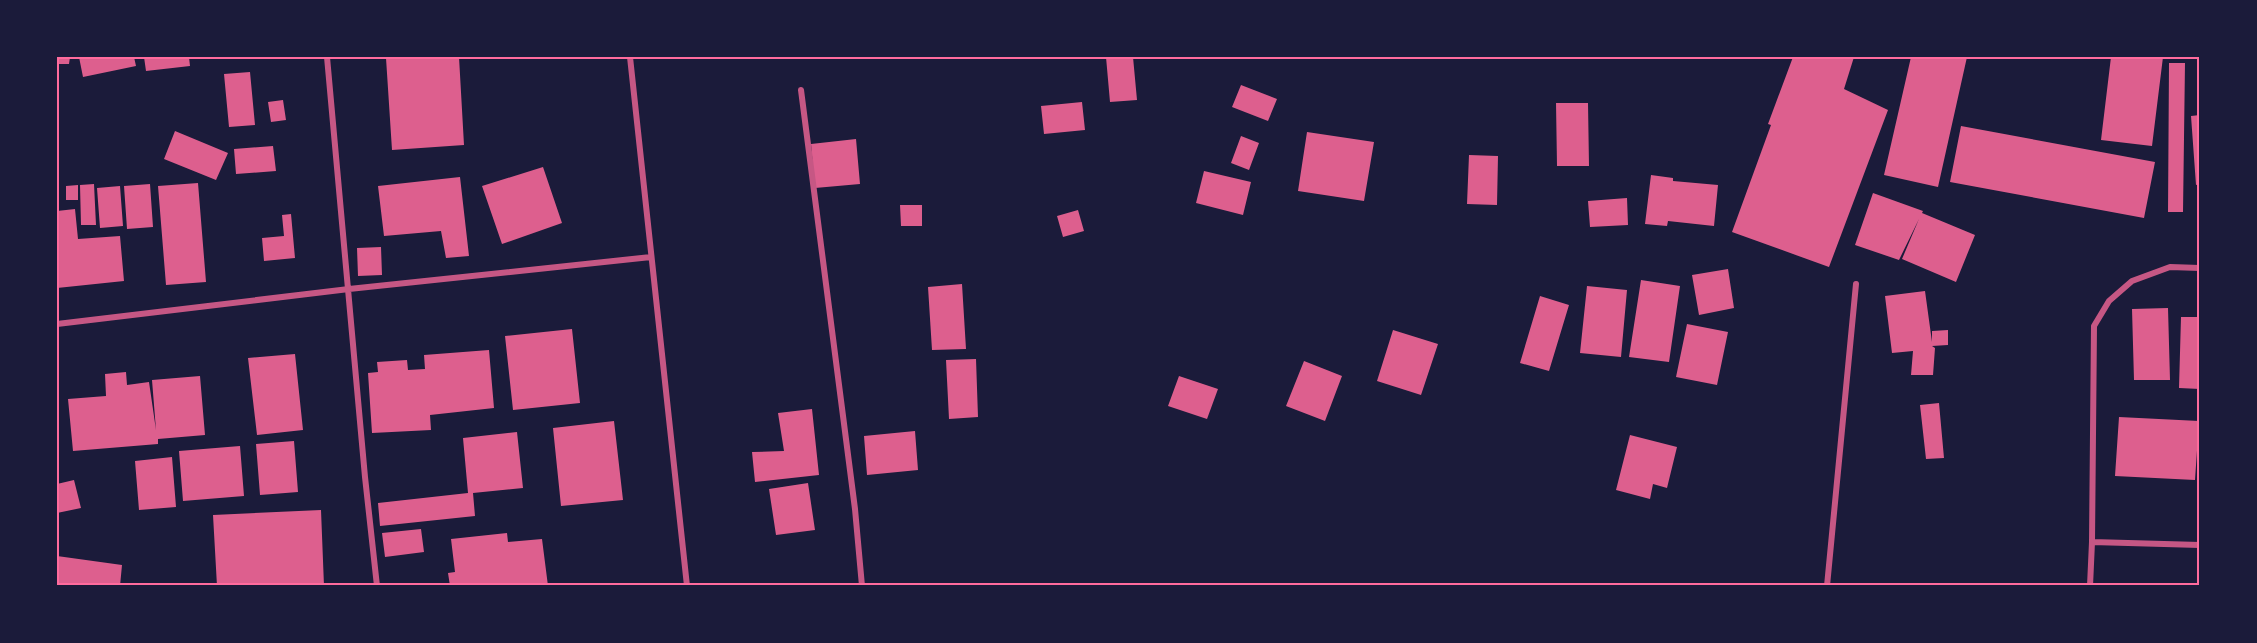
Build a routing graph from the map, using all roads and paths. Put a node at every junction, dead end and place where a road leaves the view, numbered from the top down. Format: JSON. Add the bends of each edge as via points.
{"nodes":[{"id":1,"x":327,"y":57,"type":"edge"},
{"id":2,"x":630,"y":57,"type":"edge"},
{"id":3,"x":801,"y":90,"type":"dead end"},
{"id":4,"x":651,"y":257,"type":"junction"},
{"id":5,"x":2200,"y":268,"type":"edge"},
{"id":6,"x":1856,"y":284,"type":"dead end"},
{"id":7,"x":349,"y":289,"type":"junction"},
{"id":8,"x":57,"y":324,"type":"edge"},
{"id":9,"x":2092,"y":542,"type":"junction"},
{"id":10,"x":2200,"y":545,"type":"edge"},
{"id":11,"x":377,"y":586,"type":"edge"},
{"id":12,"x":687,"y":586,"type":"edge"},
{"id":13,"x":862,"y":586,"type":"edge"},
{"id":14,"x":1827,"y":586,"type":"edge"},
{"id":15,"x":2090,"y":586,"type":"edge"}],
"edges":[{"from":1,"to":7,"type":"street"},
{"from":2,"to":4,"type":"street"},
{"from":3,"to":13,"type":"street"},
{"from":4,"to":7,"type":"street"},
{"from":4,"to":12,"type":"street"},
{"from":5,"to":9,"type":"street","via":[[2170,267],[2132,282],[2109,302],[2094,326]]},
{"from":6,"to":14,"type":"street"},
{"from":7,"to":8,"type":"street"},
{"from":7,"to":11,"type":"street"},
{"from":9,"to":10,"type":"street"},
{"from":9,"to":15,"type":"street"}]}
